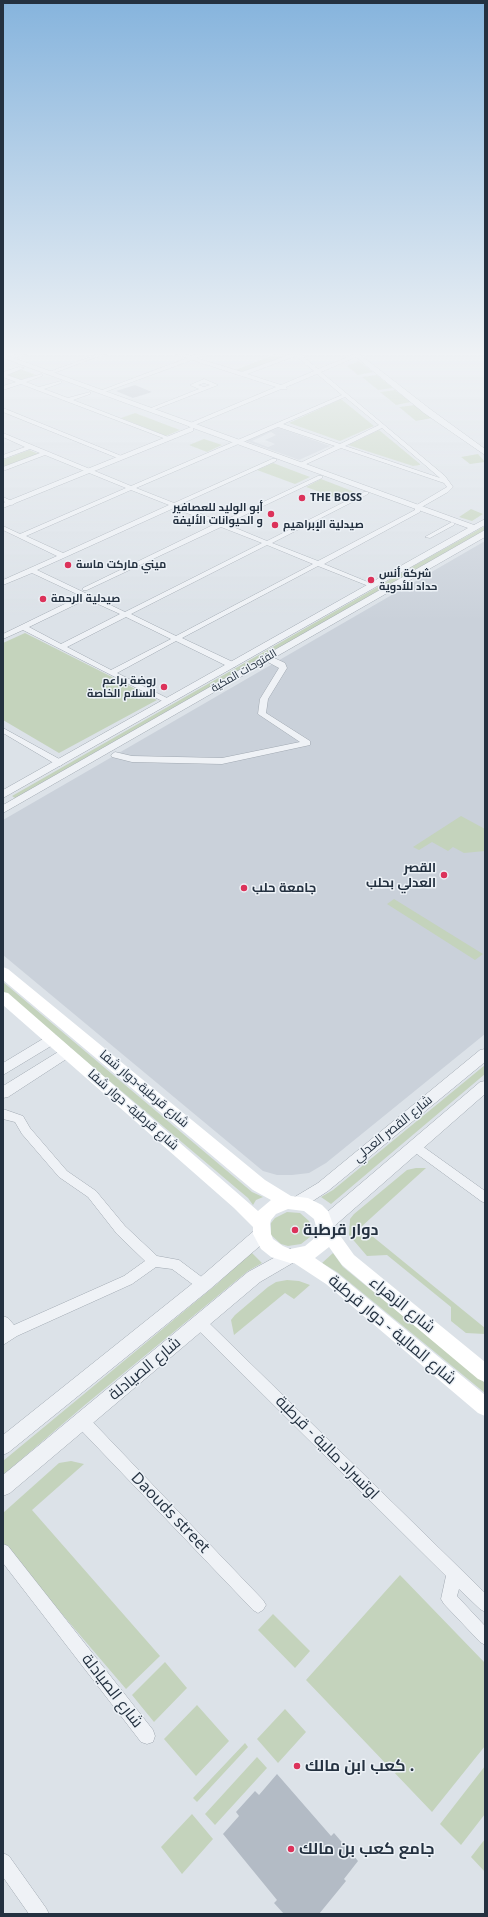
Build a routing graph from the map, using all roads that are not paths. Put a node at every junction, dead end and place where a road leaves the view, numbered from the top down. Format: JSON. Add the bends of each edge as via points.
{"nodes":[{"id":1,"x":20,"y":442,"type":"edge"},
{"id":2,"x":83,"y":442,"type":"edge"},
{"id":3,"x":158,"y":442,"type":"edge"},
{"id":4,"x":330,"y":442,"type":"edge"},
{"id":5,"x":347,"y":442,"type":"edge"},
{"id":6,"x":401,"y":442,"type":"edge"},
{"id":7,"x":470,"y":442,"type":"edge"},
{"id":8,"x":234,"y":443,"type":"junction"},
{"id":9,"x":340,"y":446,"type":"junction"},
{"id":10,"x":30,"y":447,"type":"junction"},
{"id":11,"x":45,"y":453,"type":"junction"},
{"id":12,"x":485,"y":453,"type":"edge"},
{"id":13,"x":3,"y":457,"type":"edge"},
{"id":14,"x":122,"y":458,"type":"junction"},
{"id":15,"x":274,"y":460,"type":"junction"},
{"id":16,"x":300,"y":465,"type":"junction"},
{"id":17,"x":3,"y":469,"type":"edge"},
{"id":18,"x":90,"y":471,"type":"junction"},
{"id":19,"x":320,"y":477,"type":"junction"},
{"id":20,"x":448,"y":482,"type":"junction"},
{"id":21,"x":131,"y":488,"type":"junction"},
{"id":22,"x":366,"y":493,"type":"junction"},
{"id":23,"x":3,"y":499,"type":"edge"},
{"id":24,"x":12,"y":503,"type":"junction"},
{"id":25,"x":176,"y":505,"type":"junction"},
{"id":26,"x":3,"y":506,"type":"edge"},
{"id":27,"x":418,"y":509,"type":"junction"},
{"id":28,"x":485,"y":522,"type":"edge"},
{"id":29,"x":222,"y":524,"type":"junction"},
{"id":30,"x":452,"y":524,"type":"junction"},
{"id":31,"x":3,"y":528,"type":"edge"},
{"id":32,"x":473,"y":529,"type":"junction"},
{"id":33,"x":485,"y":533,"type":"edge"},
{"id":34,"x":20,"y":536,"type":"junction"},
{"id":35,"x":428,"y":537,"type":"dead end"},
{"id":36,"x":268,"y":543,"type":"junction"},
{"id":37,"x":63,"y":556,"type":"junction"},
{"id":38,"x":319,"y":564,"type":"junction"},
{"id":39,"x":35,"y":568,"type":"junction"},
{"id":40,"x":402,"y":569,"type":"junction"},
{"id":41,"x":414,"y":574,"type":"junction"},
{"id":42,"x":3,"y":576,"type":"edge"},
{"id":43,"x":6,"y":581,"type":"edge"},
{"id":44,"x":373,"y":586,"type":"junction"},
{"id":45,"x":84,"y":592,"type":"junction"},
{"id":46,"x":129,"y":613,"type":"junction"},
{"id":47,"x":23,"y":627,"type":"junction"},
{"id":48,"x":3,"y":630,"type":"edge"},
{"id":49,"x":3,"y":637,"type":"edge"},
{"id":50,"x":180,"y":637,"type":"junction"},
{"id":51,"x":61,"y":647,"type":"junction"},
{"id":52,"x":266,"y":658,"type":"junction"},
{"id":53,"x":236,"y":663,"type":"junction"},
{"id":54,"x":111,"y":672,"type":"junction"},
{"id":55,"x":168,"y":702,"type":"junction"},
{"id":56,"x":4,"y":731,"type":"edge"},
{"id":57,"x":115,"y":755,"type":"dead end"},
{"id":58,"x":60,"y":763,"type":"junction"},
{"id":59,"x":3,"y":795,"type":"edge"},
{"id":60,"x":6,"y":805,"type":"edge"},
{"id":61,"x":3,"y":972,"type":"edge"},
{"id":62,"x":3,"y":998,"type":"edge"},
{"id":63,"x":51,"y":1039,"type":"junction"},
{"id":64,"x":66,"y":1052,"type":"junction"},
{"id":65,"x":485,"y":1054,"type":"edge"},
{"id":66,"x":3,"y":1070,"type":"edge"},
{"id":67,"x":485,"y":1086,"type":"edge"},
{"id":68,"x":3,"y":1093,"type":"edge"},
{"id":69,"x":3,"y":1113,"type":"edge"},
{"id":70,"x":414,"y":1146,"type":"junction"},
{"id":71,"x":485,"y":1198,"type":"edge"},
{"id":72,"x":294,"y":1202,"type":"junction"},
{"id":73,"x":326,"y":1227,"type":"junction"},
{"id":74,"x":261,"y":1229,"type":"junction"},
{"id":75,"x":294,"y":1256,"type":"junction"},
{"id":76,"x":154,"y":1261,"type":"junction"},
{"id":77,"x":203,"y":1285,"type":"junction"},
{"id":78,"x":200,"y":1322,"type":"junction"},
{"id":79,"x":6,"y":1331,"type":"edge"},
{"id":80,"x":485,"y":1373,"type":"edge"},
{"id":81,"x":485,"y":1407,"type":"edge"},
{"id":82,"x":82,"y":1421,"type":"junction"},
{"id":83,"x":3,"y":1446,"type":"edge"},
{"id":84,"x":3,"y":1487,"type":"edge"},
{"id":85,"x":3,"y":1551,"type":"edge"},
{"id":86,"x":454,"y":1574,"type":"junction"},
{"id":87,"x":485,"y":1604,"type":"edge"},
{"id":88,"x":258,"y":1605,"type":"dead end"},
{"id":89,"x":485,"y":1637,"type":"edge"},
{"id":90,"x":147,"y":1736,"type":"dead end"},
{"id":91,"x":3,"y":1862,"type":"edge"},
{"id":92,"x":40,"y":1914,"type":"edge"}],
"edges":[{"from":1,"to":10,"type":"street"},
{"from":2,"to":14,"type":"street"},
{"from":3,"to":14,"type":"street"},
{"from":4,"to":9,"type":"street"},
{"from":5,"to":9,"type":"street"},
{"from":6,"to":20,"type":"street"},
{"from":7,"to":12,"type":"street"},
{"from":8,"to":15,"type":"street"},
{"from":8,"to":16,"type":"street"},
{"from":8,"to":21,"type":"street"},
{"from":9,"to":16,"type":"street"},
{"from":9,"to":20,"type":"street"},
{"from":10,"to":11,"type":"street"},
{"from":10,"to":13,"type":"street"},
{"from":11,"to":17,"type":"street"},
{"from":11,"to":18,"type":"street"},
{"from":14,"to":18,"type":"street"},
{"from":15,"to":19,"type":"street"},
{"from":15,"to":25,"type":"street"},
{"from":16,"to":27,"type":"street"},
{"from":18,"to":21,"type":"street"},
{"from":18,"to":24,"type":"street"},
{"from":19,"to":22,"type":"street"},
{"from":19,"to":29,"type":"street"},
{"from":20,"to":27,"type":"street","via":[[450,487],[446,491]]},
{"from":21,"to":25,"type":"street"},
{"from":21,"to":34,"type":"street"},
{"from":22,"to":27,"type":"street"},
{"from":22,"to":36,"type":"street"},
{"from":23,"to":24,"type":"street"},
{"from":24,"to":26,"type":"street"},
{"from":25,"to":29,"type":"street"},
{"from":25,"to":37,"type":"street"},
{"from":27,"to":30,"type":"street"},
{"from":27,"to":32,"type":"street"},
{"from":27,"to":38,"type":"street"},
{"from":28,"to":32,"type":"street"},
{"from":29,"to":36,"type":"street"},
{"from":29,"to":45,"type":"street"},
{"from":30,"to":32,"type":"street"},
{"from":30,"to":35,"type":"street"},
{"from":31,"to":34,"type":"street"},
{"from":32,"to":40,"type":"street"},
{"from":33,"to":41,"type":"street","name":"الفتوحات المكية"},
{"from":34,"to":37,"type":"street"},
{"from":36,"to":38,"type":"street"},
{"from":36,"to":46,"type":"street"},
{"from":37,"to":39,"type":"street"},
{"from":38,"to":44,"type":"street"},
{"from":38,"to":50,"type":"street"},
{"from":39,"to":43,"type":"street"},
{"from":39,"to":45,"type":"street"},
{"from":40,"to":41,"type":"street"},
{"from":40,"to":44,"type":"street"},
{"from":41,"to":52,"type":"street","name":"الفتوحات المكية"},
{"from":42,"to":43,"type":"street"},
{"from":44,"to":53,"type":"street"},
{"from":45,"to":46,"type":"street"},
{"from":45,"to":47,"type":"street"},
{"from":45,"to":48,"type":"street"},
{"from":46,"to":50,"type":"street"},
{"from":46,"to":51,"type":"street"},
{"from":47,"to":49,"type":"street"},
{"from":47,"to":51,"type":"street"},
{"from":50,"to":53,"type":"street"},
{"from":50,"to":54,"type":"street"},
{"from":51,"to":54,"type":"street"},
{"from":52,"to":57,"type":"street","via":[[282,665],[283,668],[264,699],[262,714],[307,743],[222,761],[132,759]]},
{"from":52,"to":60,"type":"street","name":"الفتوحات المكية"},
{"from":53,"to":55,"type":"street"},
{"from":54,"to":55,"type":"street"},
{"from":55,"to":58,"type":"street"},
{"from":56,"to":58,"type":"street"},
{"from":58,"to":59,"type":"street"},
{"from":61,"to":72,"type":"main road","name":"شارع قرطبة-دوار شفا","via":[[259,1185]]},
{"from":62,"to":63,"type":"main road","name":"شارع قرطبة- دوار شفا"},
{"from":63,"to":64,"type":"main road","name":"شارع قرطبة- دوار شفا"},
{"from":63,"to":66,"type":"street"},
{"from":64,"to":68,"type":"street"},
{"from":64,"to":74,"type":"main road","name":"شارع قرطبة- دوار شفا","via":[[240,1203]]},
{"from":65,"to":72,"type":"street","name":"شارع القصر العدلي","via":[[323,1187]]},
{"from":67,"to":70,"type":"street","name":"شارع القصر العدلي"},
{"from":69,"to":76,"type":"street","via":[[19,1119],[26,1131],[64,1174],[92,1194],[121,1230]]},
{"from":70,"to":71,"type":"street"},
{"from":70,"to":73,"type":"street","name":"شارع القصر العدلي"},
{"from":72,"to":73,"type":"main road","via":[[316,1210],[322,1216]]},
{"from":72,"to":74,"type":"main road","via":[[278,1204],[270,1209],[264,1216]]},
{"from":73,"to":75,"type":"main road","via":[[324,1240],[318,1247],[309,1253]]},
{"from":73,"to":80,"type":"main road","name":"شارع الزهراء","via":[[348,1260]]},
{"from":74,"to":75,"type":"main road","via":[[267,1244],[277,1252]]},
{"from":74,"to":77,"type":"street","name":"شارع الصيادلة"},
{"from":75,"to":78,"type":"street","name":"شارع الصيادلة","via":[[254,1277]]},
{"from":75,"to":81,"type":"main road","name":"شارع المالية - دوار قرطبة","via":[[332,1279]]},
{"from":76,"to":77,"type":"street","via":[[175,1264]]},
{"from":76,"to":79,"type":"street","via":[[128,1280]]},
{"from":77,"to":83,"type":"street","name":"شارع الصيادلة"},
{"from":78,"to":82,"type":"street","name":"شارع الصيادلة"},
{"from":78,"to":86,"type":"street","name":"اوتسراد مالية - قرطبة"},
{"from":82,"to":84,"type":"street","name":"شارع الصيادلة"},
{"from":82,"to":88,"type":"street","name":"Daouds street"},
{"from":85,"to":90,"type":"street","name":"شارع الصيادلة"},
{"from":86,"to":87,"type":"street","name":"اوتسراد مالية - قرطبة"},
{"from":86,"to":89,"type":"street","via":[[449,1600]]},
{"from":91,"to":92,"type":"street"}]}
